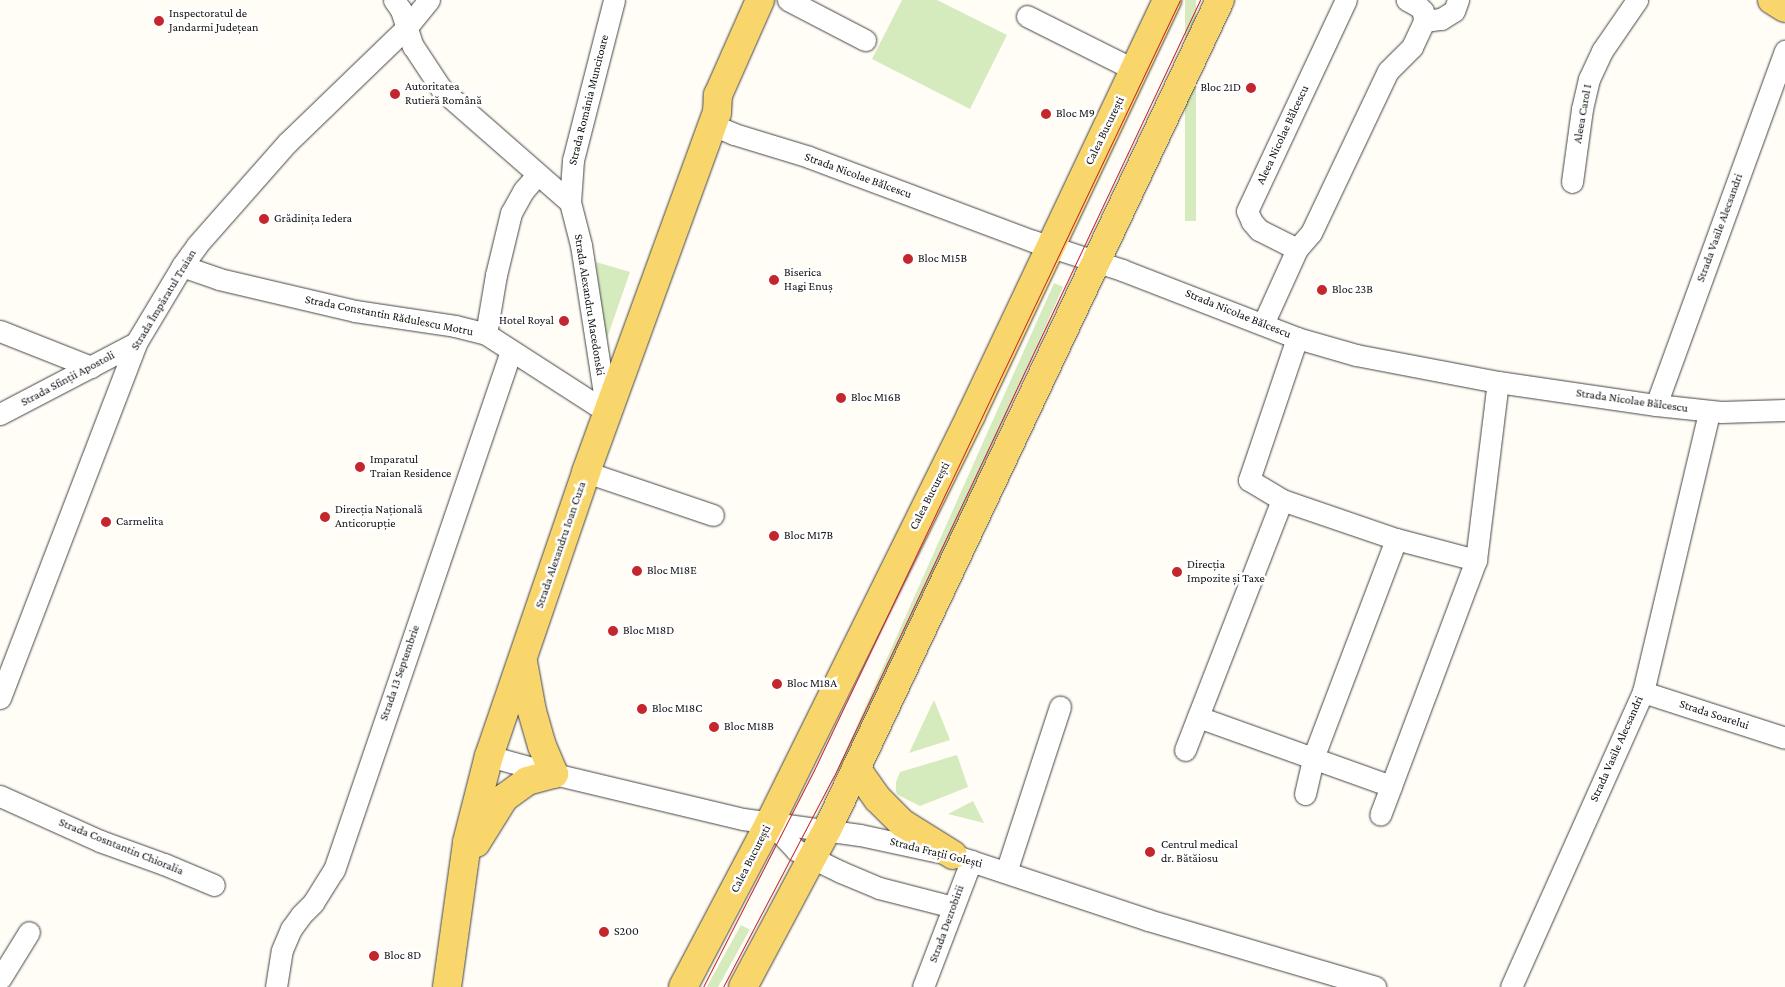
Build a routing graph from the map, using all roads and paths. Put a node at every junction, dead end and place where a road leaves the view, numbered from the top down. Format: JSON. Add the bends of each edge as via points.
{"nodes":[{"id":1,"x":394,"y":0,"type":"edge"},
{"id":2,"x":429,"y":0,"type":"edge"},
{"id":3,"x":614,"y":0,"type":"edge"},
{"id":4,"x":760,"y":0,"type":"edge"},
{"id":5,"x":779,"y":0,"type":"edge"},
{"id":6,"x":788,"y":0,"type":"edge"},
{"id":7,"x":1167,"y":0,"type":"edge"},
{"id":8,"x":1220,"y":0,"type":"edge"},
{"id":9,"x":1346,"y":0,"type":"edge"},
{"id":10,"x":1407,"y":0,"type":"edge"},
{"id":11,"x":1458,"y":0,"type":"edge"},
{"id":12,"x":1638,"y":0,"type":"edge"},
{"id":13,"x":1772,"y":0,"type":"edge"},
{"id":14,"x":1785,"y":8,"type":"edge"},
{"id":15,"x":1027,"y":16,"type":"dead end"},
{"id":16,"x":1424,"y":21,"type":"junction"},
{"id":17,"x":407,"y":26,"type":"junction"},
{"id":18,"x":865,"y":40,"type":"dead end"},
{"id":19,"x":1785,"y":51,"type":"edge"},
{"id":20,"x":1136,"y":70,"type":"junction"},
{"id":21,"x":715,"y":119,"type":"junction"},
{"id":22,"x":538,"y":175,"type":"junction"},
{"id":23,"x":1572,"y":182,"type":"dead end"},
{"id":24,"x":570,"y":202,"type":"junction"},
{"id":25,"x":1050,"y":247,"type":"junction"},
{"id":26,"x":1297,"y":249,"type":"junction"},
{"id":27,"x":1096,"y":260,"type":"junction"},
{"id":28,"x":182,"y":266,"type":"junction"},
{"id":29,"x":1263,"y":324,"type":"junction"},
{"id":30,"x":0,"y":331,"type":"edge"},
{"id":31,"x":486,"y":334,"type":"junction"},
{"id":32,"x":1298,"y":338,"type":"junction"},
{"id":33,"x":136,"y":343,"type":"junction"},
{"id":34,"x":511,"y":351,"type":"junction"},
{"id":35,"x":91,"y":368,"type":"junction"},
{"id":36,"x":1498,"y":382,"type":"junction"},
{"id":37,"x":1656,"y":405,"type":"junction"},
{"id":38,"x":1785,"y":410,"type":"edge"},
{"id":39,"x":607,"y":412,"type":"junction"},
{"id":40,"x":1709,"y":412,"type":"junction"},
{"id":41,"x":0,"y":414,"type":"edge"},
{"id":42,"x":586,"y":472,"type":"junction"},
{"id":43,"x":1282,"y":500,"type":"junction"},
{"id":44,"x":713,"y":515,"type":"dead end"},
{"id":45,"x":1396,"y":539,"type":"junction"},
{"id":46,"x":1476,"y":560,"type":"junction"},
{"id":47,"x":522,"y":660,"type":"junction"},
{"id":48,"x":1642,"y":692,"type":"junction"},
{"id":49,"x":0,"y":698,"type":"edge"},
{"id":50,"x":1060,"y":707,"type":"dead end"},
{"id":51,"x":1198,"y":717,"type":"junction"},
{"id":52,"x":1785,"y":738,"type":"edge"},
{"id":53,"x":1185,"y":750,"type":"dead end"},
{"id":54,"x":489,"y":756,"type":"junction"},
{"id":55,"x":1312,"y":758,"type":"junction"},
{"id":56,"x":856,"y":768,"type":"junction"},
{"id":57,"x":554,"y":774,"type":"junction"},
{"id":58,"x":1391,"y":786,"type":"junction"},
{"id":59,"x":1305,"y":794,"type":"dead end"},
{"id":60,"x":0,"y":796,"type":"edge"},
{"id":61,"x":1380,"y":815,"type":"dead end"},
{"id":62,"x":770,"y":822,"type":"junction"},
{"id":63,"x":827,"y":830,"type":"junction"},
{"id":64,"x":962,"y":858,"type":"junction"},
{"id":65,"x":813,"y":859,"type":"junction"},
{"id":66,"x":465,"y":862,"type":"junction"},
{"id":67,"x":1006,"y":872,"type":"junction"},
{"id":68,"x":214,"y":885,"type":"dead end"},
{"id":69,"x":953,"y":907,"type":"junction"},
{"id":70,"x":29,"y":932,"type":"dead end"},
{"id":71,"x":0,"y":979,"type":"edge"},
{"id":72,"x":276,"y":987,"type":"edge"},
{"id":73,"x":447,"y":987,"type":"edge"},
{"id":74,"x":683,"y":987,"type":"edge"},
{"id":75,"x":743,"y":987,"type":"edge"},
{"id":76,"x":923,"y":987,"type":"edge"},
{"id":77,"x":1375,"y":987,"type":"edge"},
{"id":78,"x":1511,"y":987,"type":"edge"}],
"edges":[{"from":1,"to":17,"type":"street"},
{"from":2,"to":17,"type":"street","name":"Strada Împăratul Traian"},
{"from":3,"to":24,"type":"street","name":"Strada România Muncitoare","via":[[573,160]]},
{"from":4,"to":21,"type":"main road","name":"Strada Alexandru Ioan Cuza","via":[[718,94]]},
{"from":5,"to":21,"type":"main road","name":"Strada Alexandru Ioan Cuza","via":[[730,101]]},
{"from":6,"to":18,"type":"street"},
{"from":7,"to":20,"type":"main road","name":"Calea București"},
{"from":8,"to":27,"type":"main road"},
{"from":9,"to":26,"type":"street","name":"Aleea Nicolae Bălcescu","via":[[1247,211],[1259,230]]},
{"from":10,"to":16,"type":"street","via":[[1423,12]]},
{"from":11,"to":16,"type":"street","via":[[1454,10],[1441,19]]},
{"from":12,"to":23,"type":"street","name":"Aleea Carol I","via":[[1602,51],[1589,79]]},
{"from":13,"to":14,"type":"main road"},
{"from":15,"to":20,"type":"street"},
{"from":16,"to":26,"type":"street","via":[[1412,47],[1388,72],[1311,233]]},
{"from":17,"to":22,"type":"street","via":[[413,46],[442,90]]},
{"from":17,"to":28,"type":"street","name":"Strada Împăratul Traian","via":[[287,143]]},
{"from":19,"to":37,"type":"street","name":"Strada Vasile Alecsandri"},
{"from":20,"to":25,"type":"main road","name":"Calea București"},
{"from":21,"to":25,"type":"street","name":"Strada Nicolae Bălcescu","via":[[734,134],[809,157]]},
{"from":21,"to":39,"type":"main road","name":"Strada Alexandru Ioan Cuza"},
{"from":22,"to":24,"type":"street"},
{"from":22,"to":31,"type":"street","via":[[524,190],[512,213],[496,275]]},
{"from":24,"to":39,"type":"street","name":"Strada Alexandru Macedonski","via":[[581,245]]},
{"from":25,"to":27,"type":"street","name":"Strada Nicolae Bălcescu"},
{"from":25,"to":62,"type":"main road","name":"Calea București"},
{"from":26,"to":29,"type":"street"},
{"from":27,"to":29,"type":"street","name":"Strada Nicolae Bălcescu"},
{"from":27,"to":56,"type":"main road"},
{"from":28,"to":31,"type":"street","name":"Strada Constantin Rădulescu Motru","via":[[219,279],[346,309]]},
{"from":28,"to":33,"type":"street","name":"Strada Împăratul Traian"},
{"from":29,"to":32,"type":"street","name":"Strada Nicolae Bălcescu"},
{"from":30,"to":35,"type":"street"},
{"from":31,"to":34,"type":"street","name":"Strada Constantin Rădulescu Motru"},
{"from":32,"to":36,"type":"street","name":"Strada Nicolae Bălcescu","via":[[1356,355]]},
{"from":32,"to":43,"type":"street","via":[[1249,480]]},
{"from":33,"to":35,"type":"street","name":"Strada Sfinții Apostoli"},
{"from":33,"to":49,"type":"street","name":"Strada Împăratul Traian"},
{"from":34,"to":39,"type":"street","name":"Strada Constantin Rădulescu Motru"},
{"from":34,"to":72,"type":"street","name":"Strada 13 Septembrie","via":[[334,870],[291,930],[282,950]]},
{"from":35,"to":41,"type":"street","name":"Strada Sfinții Apostoli"},
{"from":36,"to":37,"type":"street","name":"Strada Nicolae Bălcescu"},
{"from":36,"to":46,"type":"street"},
{"from":37,"to":40,"type":"street","name":"Strada Nicolae Bălcescu"},
{"from":38,"to":40,"type":"street","name":"Strada Nicolae Bălcescu"},
{"from":39,"to":42,"type":"main road","name":"Strada Alexandru Ioan Cuza"},
{"from":40,"to":48,"type":"street","name":"Strada Vasile Alecsandri"},
{"from":42,"to":44,"type":"street"},
{"from":42,"to":47,"type":"main road","name":"Strada Alexandru Ioan Cuza"},
{"from":43,"to":45,"type":"street"},
{"from":43,"to":51,"type":"street"},
{"from":45,"to":46,"type":"street"},
{"from":45,"to":55,"type":"street"},
{"from":46,"to":58,"type":"street"},
{"from":47,"to":54,"type":"main road","name":"Strada Alexandru Ioan Cuza"},
{"from":47,"to":57,"type":"main road","via":[[532,711]]},
{"from":48,"to":52,"type":"street","name":"Strada Soarelui"},
{"from":48,"to":78,"type":"street","name":"Strada Vasile Alecsandri"},
{"from":50,"to":67,"type":"street"},
{"from":51,"to":53,"type":"street"},
{"from":51,"to":55,"type":"street"},
{"from":54,"to":57,"type":"street","name":"Strada Frații Golești"},
{"from":54,"to":66,"type":"main road","name":"Strada Alexandru Ioan Cuza","via":[[473,815]]},
{"from":55,"to":58,"type":"street"},
{"from":55,"to":59,"type":"street"},
{"from":56,"to":63,"type":"main road"},
{"from":56,"to":64,"type":"main road","via":[[878,799],[902,823]]},
{"from":57,"to":62,"type":"street","name":"Strada Frații Golești","via":[[743,819]]},
{"from":57,"to":66,"type":"main road","via":[[527,780],[504,798]]},
{"from":58,"to":61,"type":"street"},
{"from":60,"to":68,"type":"street","name":"Strada Cosntantin Chioralia","via":[[100,842]]},
{"from":62,"to":63,"type":"street","name":"Strada Frații Golești"},
{"from":62,"to":65,"type":"street","via":[[796,850]]},
{"from":62,"to":74,"type":"main road","name":"Calea București"},
{"from":63,"to":64,"type":"street","name":"Strada Frații Golești"},
{"from":63,"to":65,"type":"main road"},
{"from":64,"to":67,"type":"street","name":"Strada Frații Golești"},
{"from":64,"to":69,"type":"street","name":"Strada Dezrobirii"},
{"from":65,"to":69,"type":"street","via":[[879,888]]},
{"from":65,"to":75,"type":"main road"},
{"from":66,"to":73,"type":"main road","name":"Strada Alexandru Ioan Cuza"},
{"from":67,"to":77,"type":"street","name":"Strada Frații Golești","via":[[1148,920]]},
{"from":69,"to":76,"type":"street","name":"Strada Dezrobirii"},
{"from":70,"to":71,"type":"street"}]}
